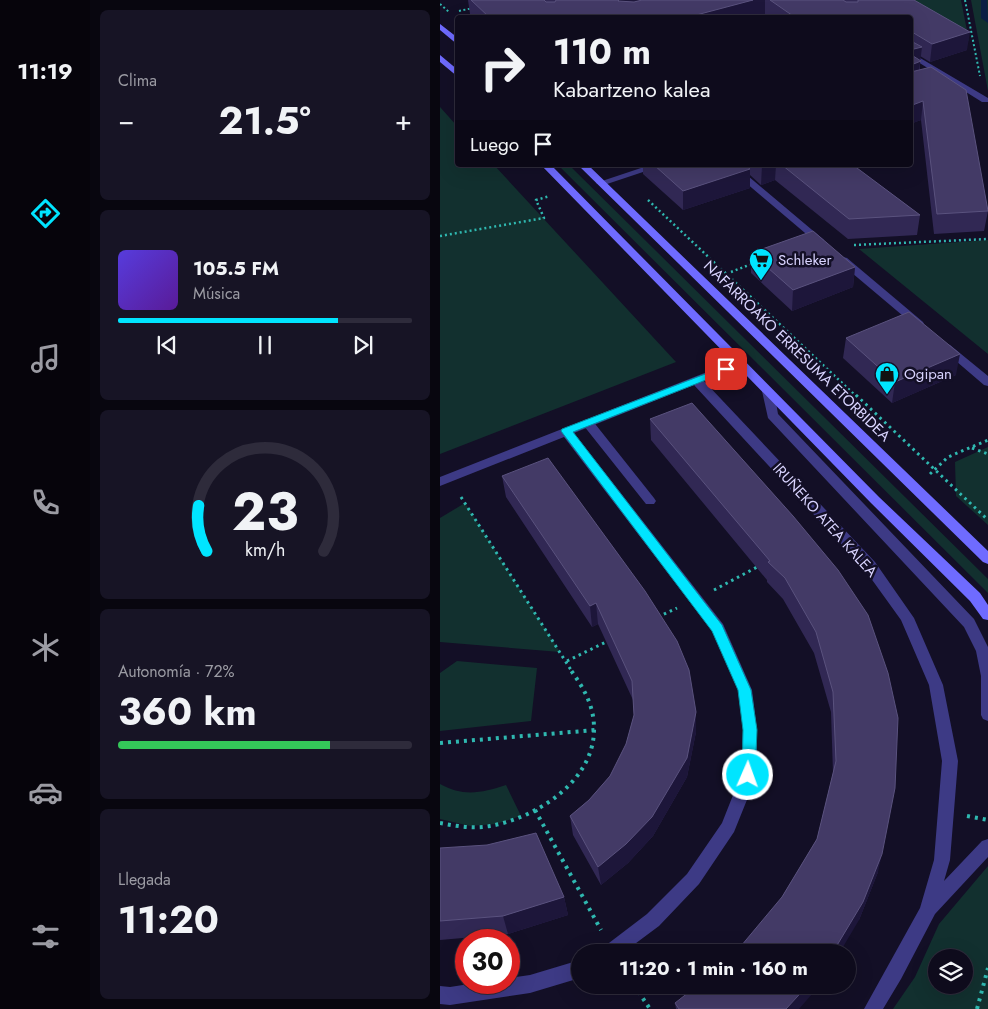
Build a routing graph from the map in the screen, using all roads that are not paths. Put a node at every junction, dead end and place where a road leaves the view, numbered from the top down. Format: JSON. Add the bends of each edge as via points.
{"nodes":[{"id":1,"x":440,"y":26,"type":"edge"},
{"id":2,"x":455,"y":40,"type":"edge"},
{"id":3,"x":913,"y":56,"type":"edge"},
{"id":4,"x":440,"y":57,"type":"edge"},
{"id":5,"x":455,"y":72,"type":"edge"},
{"id":6,"x":946,"y":76,"type":"junction"},
{"id":7,"x":937,"y":79,"type":"edge"},
{"id":8,"x":985,"y":100,"type":"road end"},
{"id":9,"x":548,"y":167,"type":"edge"},
{"id":10,"x":585,"y":167,"type":"edge"},
{"id":11,"x":652,"y":167,"type":"edge"},
{"id":12,"x":732,"y":167,"type":"edge"},
{"id":13,"x":601,"y":183,"type":"junction"},
{"id":14,"x":740,"y":363,"type":"junction"},
{"id":15,"x":696,"y":380,"type":"junction"},
{"id":16,"x":988,"y":382,"type":"edge"},
{"id":17,"x":768,"y":391,"type":"junction"},
{"id":18,"x":588,"y":423,"type":"junction"},
{"id":19,"x":566,"y":431,"type":"junction"},
{"id":20,"x":440,"y":482,"type":"edge"},
{"id":21,"x":650,"y":501,"type":"dead end"},
{"id":22,"x":988,"y":560,"type":"edge"},
{"id":23,"x":988,"y":615,"type":"edge"},
{"id":24,"x":988,"y":715,"type":"edge"},
{"id":25,"x":988,"y":846,"type":"edge"},
{"id":26,"x":928,"y":910,"type":"junction"},
{"id":27,"x":622,"y":944,"type":"edge"},
{"id":28,"x":571,"y":972,"type":"edge"},
{"id":29,"x":440,"y":995,"type":"edge"},
{"id":30,"x":873,"y":1009,"type":"edge"}],
"edges":[{"from":1,"to":2,"type":"street"},
{"from":3,"to":6,"type":"street"},
{"from":4,"to":5,"type":"street"},
{"from":6,"to":7,"type":"street"},
{"from":6,"to":8,"type":"street"},
{"from":9,"to":14,"type":"street"},
{"from":10,"to":13,"type":"street","name":"NAFARROAKO ERRESUMA ETORBIDEA"},
{"from":11,"to":13,"type":"street"},
{"from":12,"to":16,"type":"street"},
{"from":13,"to":22,"type":"street","name":"NAFARROAKO ERRESUMA ETORBIDEA"},
{"from":14,"to":15,"type":"street"},
{"from":14,"to":17,"type":"street"},
{"from":15,"to":18,"type":"street"},
{"from":15,"to":26,"type":"street","name":"IRUÑEKO ATEA KALEA","via":[[870,566],[907,618],[936,685],[950,761],[942,860]]},
{"from":17,"to":23,"type":"street","via":[[975,597]]},
{"from":17,"to":24,"type":"street","via":[[772,414],[968,623],[983,651],[988,676]]},
{"from":18,"to":19,"type":"street"},
{"from":18,"to":21,"type":"street"},
{"from":19,"to":20,"type":"street"},
{"from":19,"to":27,"type":"street","via":[[718,628],[745,690],[750,730],[748,775],[728,827],[693,879],[653,920]]},
{"from":25,"to":26,"type":"street","name":"IRUÑEKO ATEA KALEA"},
{"from":26,"to":30,"type":"street","name":"IRUÑEKO ATEA KALEA"},
{"from":28,"to":29,"type":"street","via":[[530,984]]}]}
